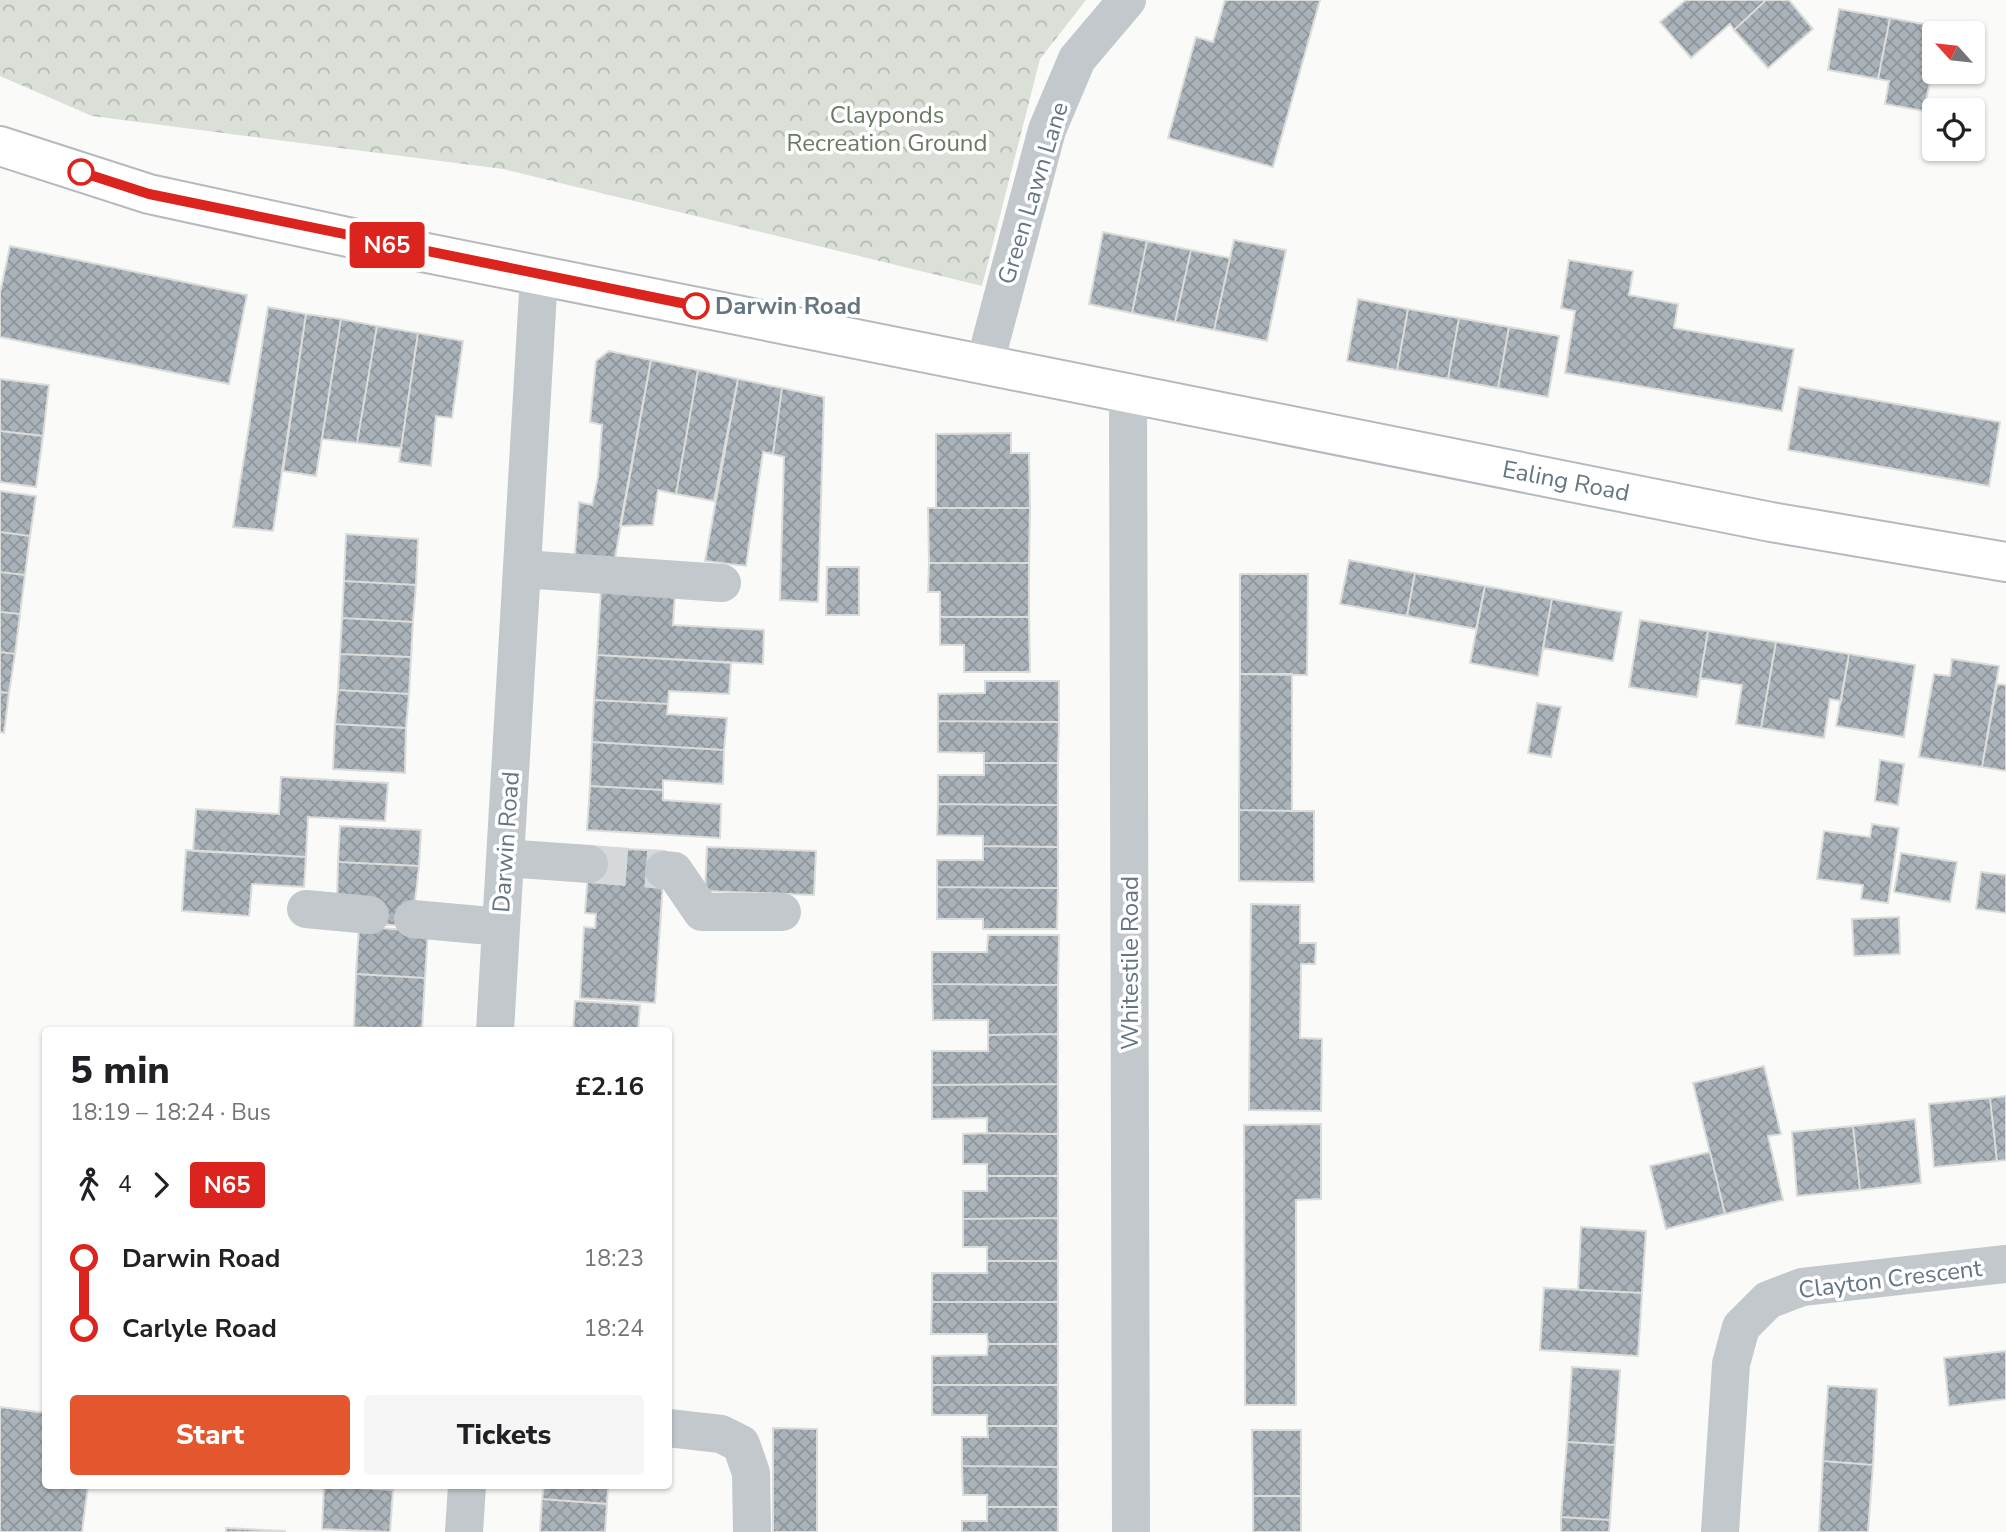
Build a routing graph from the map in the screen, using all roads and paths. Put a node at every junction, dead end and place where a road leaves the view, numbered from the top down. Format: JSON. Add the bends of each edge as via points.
{"nodes":[{"id":1,"x":1127,"y":0,"type":"edge"},
{"id":2,"x":0,"y":146,"type":"edge"},
{"id":3,"x":539,"y":275,"type":"junction"},
{"id":4,"x":985,"y":363,"type":"junction"},
{"id":5,"x":1128,"y":393,"type":"junction"},
{"id":6,"x":2006,"y":562,"type":"edge"},
{"id":7,"x":523,"y":569,"type":"junction"},
{"id":8,"x":722,"y":583,"type":"dead end"},
{"id":9,"x":505,"y":858,"type":"junction"},
{"id":10,"x":589,"y":864,"type":"tunnel mouth"},
{"id":11,"x":664,"y":870,"type":"tunnel mouth"},
{"id":12,"x":306,"y":908,"type":"dead end"},
{"id":13,"x":782,"y":912,"type":"dead end"},
{"id":14,"x":370,"y":915,"type":"dead end"},
{"id":15,"x":413,"y":919,"type":"dead end"},
{"id":16,"x":501,"y":927,"type":"junction"},
{"id":17,"x":495,"y":1027,"type":"edge"},
{"id":18,"x":2006,"y":1264,"type":"edge"},
{"id":19,"x":672,"y":1428,"type":"edge"},
{"id":20,"x":467,"y":1489,"type":"edge"},
{"id":21,"x":464,"y":1532,"type":"edge"},
{"id":22,"x":752,"y":1532,"type":"edge"},
{"id":23,"x":1131,"y":1532,"type":"edge"},
{"id":24,"x":1720,"y":1532,"type":"edge"}],
"edges":[{"from":1,"to":4,"type":"street","name":"Green Lawn Lane","via":[[1077,59],[1047,130]]},
{"from":2,"to":3,"type":"main road","name":"Ealing Road","via":[[149,194]]},
{"from":3,"to":4,"type":"main road","name":"Ealing Road"},
{"from":3,"to":7,"type":"street","name":"Darwin Road"},
{"from":4,"to":5,"type":"main road","name":"Ealing Road"},
{"from":5,"to":6,"type":"main road","name":"Ealing Road","via":[[1771,522]]},
{"from":5,"to":23,"type":"street","name":"Whitestile Road"},
{"from":7,"to":8,"type":"street"},
{"from":7,"to":9,"type":"street","name":"Darwin Road"},
{"from":9,"to":10,"type":"street"},
{"from":9,"to":16,"type":"street","name":"Darwin Road"},
{"from":11,"to":13,"type":"street","via":[[674,871],[702,912]]},
{"from":12,"to":14,"type":"street"},
{"from":15,"to":16,"type":"street"},
{"from":16,"to":17,"type":"street","name":"Darwin Road"},
{"from":18,"to":24,"type":"street","name":"Clayton Crescent","via":[[1801,1287],[1768,1300],[1741,1327],[1731,1364]]},
{"from":19,"to":22,"type":"street","via":[[721,1434],[741,1444],[751,1473]]},
{"from":20,"to":21,"type":"street"}]}
